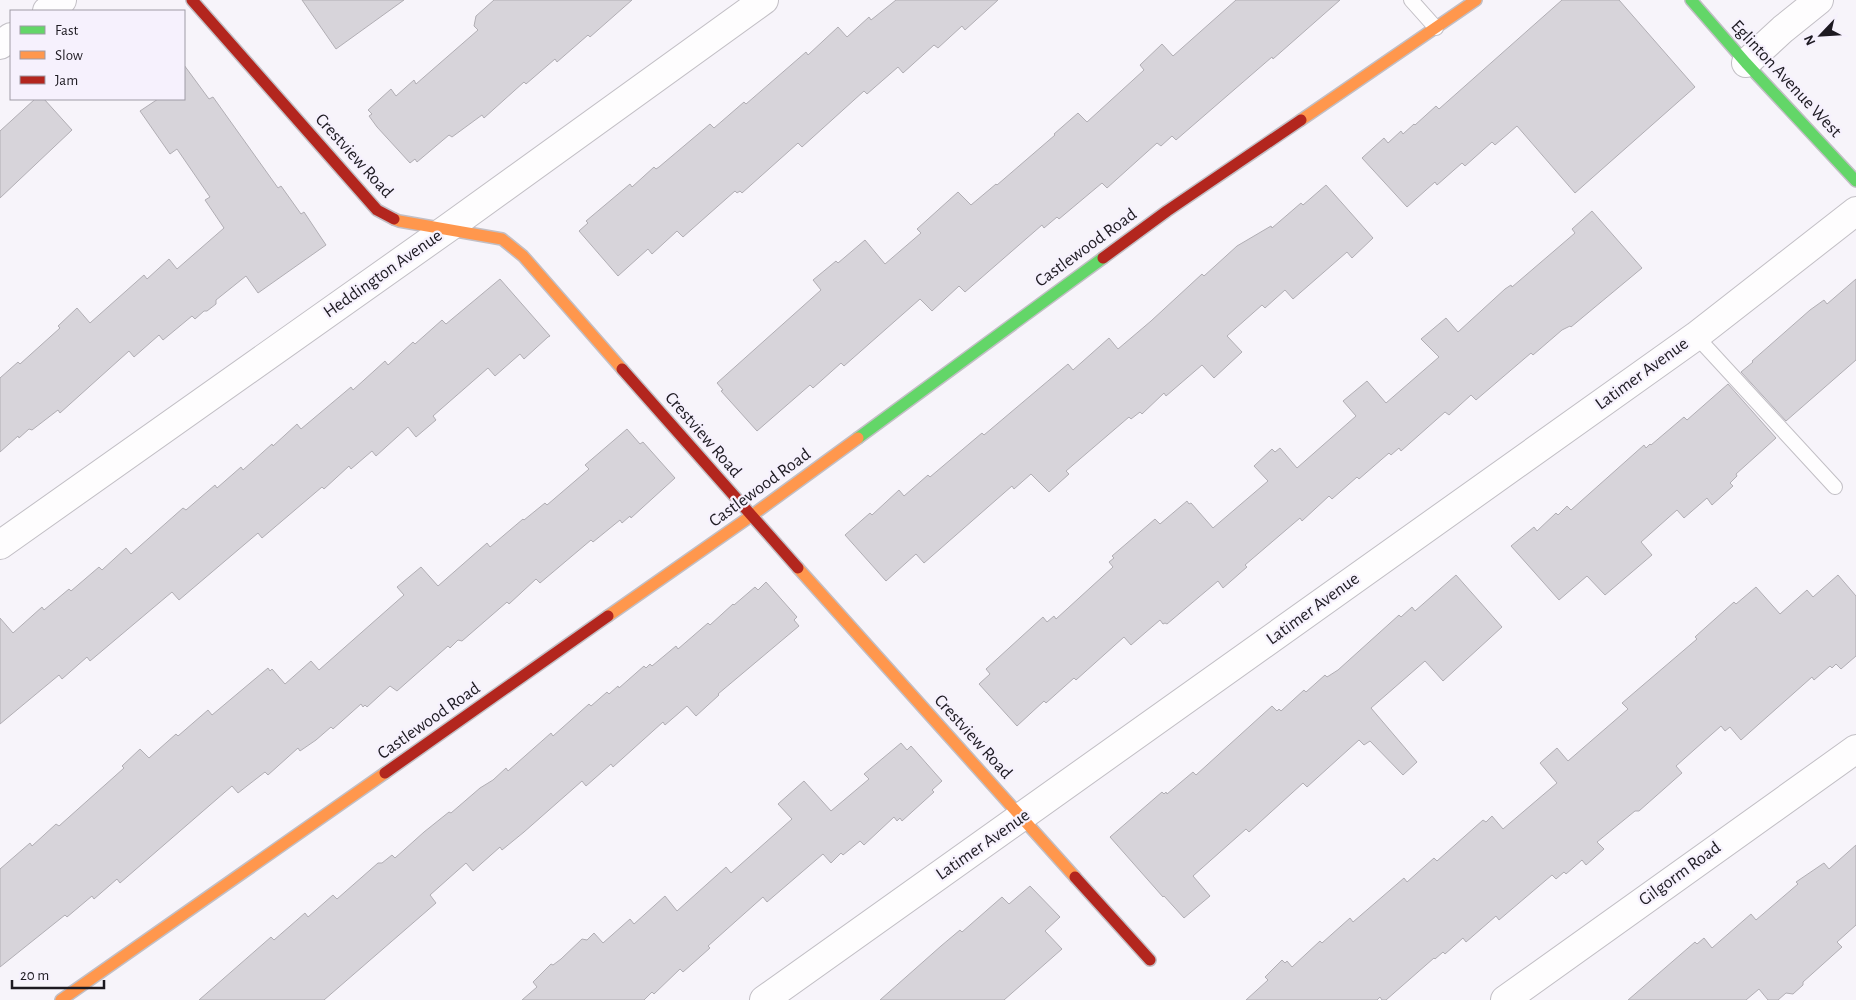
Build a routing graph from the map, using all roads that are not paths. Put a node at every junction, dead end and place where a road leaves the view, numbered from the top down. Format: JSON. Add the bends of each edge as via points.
{"nodes":[{"id":1,"x":62,"y":0,"type":"edge"},
{"id":2,"x":192,"y":0,"type":"edge"},
{"id":3,"x":764,"y":0,"type":"edge"},
{"id":4,"x":1411,"y":0,"type":"edge"},
{"id":5,"x":1476,"y":0,"type":"edge"},
{"id":6,"x":1691,"y":0,"type":"edge"},
{"id":7,"x":1819,"y":0,"type":"edge"},
{"id":8,"x":48,"y":10,"type":"edge"},
{"id":9,"x":1436,"y":28,"type":"junction"},
{"id":10,"x":1746,"y":63,"type":"junction"},
{"id":11,"x":1856,"y":181,"type":"edge"},
{"id":12,"x":1856,"y":211,"type":"edge"},
{"id":13,"x":448,"y":228,"type":"junction"},
{"id":14,"x":1696,"y":336,"type":"junction"},
{"id":15,"x":1835,"y":487,"type":"dead end"},
{"id":16,"x":751,"y":516,"type":"junction"},
{"id":17,"x":0,"y":545,"type":"edge"},
{"id":18,"x":1856,"y":749,"type":"edge"},
{"id":19,"x":1022,"y":818,"type":"junction"},
{"id":20,"x":1150,"y":960,"type":"dead end"},
{"id":21,"x":61,"y":1000,"type":"edge"},
{"id":22,"x":764,"y":1000,"type":"edge"},
{"id":23,"x":1505,"y":1000,"type":"edge"}],
"edges":[{"from":1,"to":8,"type":"street"},
{"from":2,"to":13,"type":"street","name":"Crestview Road","via":[[377,210],[399,221]]},
{"from":3,"to":13,"type":"street","name":"Heddington Avenue"},
{"from":4,"to":9,"type":"lane"},
{"from":5,"to":9,"type":"street","name":"Castlewood Road"},
{"from":6,"to":10,"type":"street","name":"Eglinton Avenue West"},
{"from":7,"to":10,"type":"street"},
{"from":9,"to":16,"type":"street","name":"Castlewood Road","via":[[1167,211]]},
{"from":10,"to":11,"type":"street","name":"Eglinton Avenue West"},
{"from":12,"to":14,"type":"street","name":"Latimer Avenue"},
{"from":13,"to":16,"type":"street","name":"Crestview Road","via":[[502,240],[523,256]]},
{"from":13,"to":17,"type":"street","name":"Heddington Avenue"},
{"from":14,"to":15,"type":"lane"},
{"from":14,"to":19,"type":"street","name":"Latimer Avenue"},
{"from":16,"to":19,"type":"street","name":"Crestview Road"},
{"from":16,"to":21,"type":"street","name":"Castlewood Road"},
{"from":18,"to":23,"type":"street","name":"Gilgorm Road"},
{"from":19,"to":20,"type":"street","name":"Crestview Road"},
{"from":19,"to":22,"type":"street","name":"Latimer Avenue"}]}
